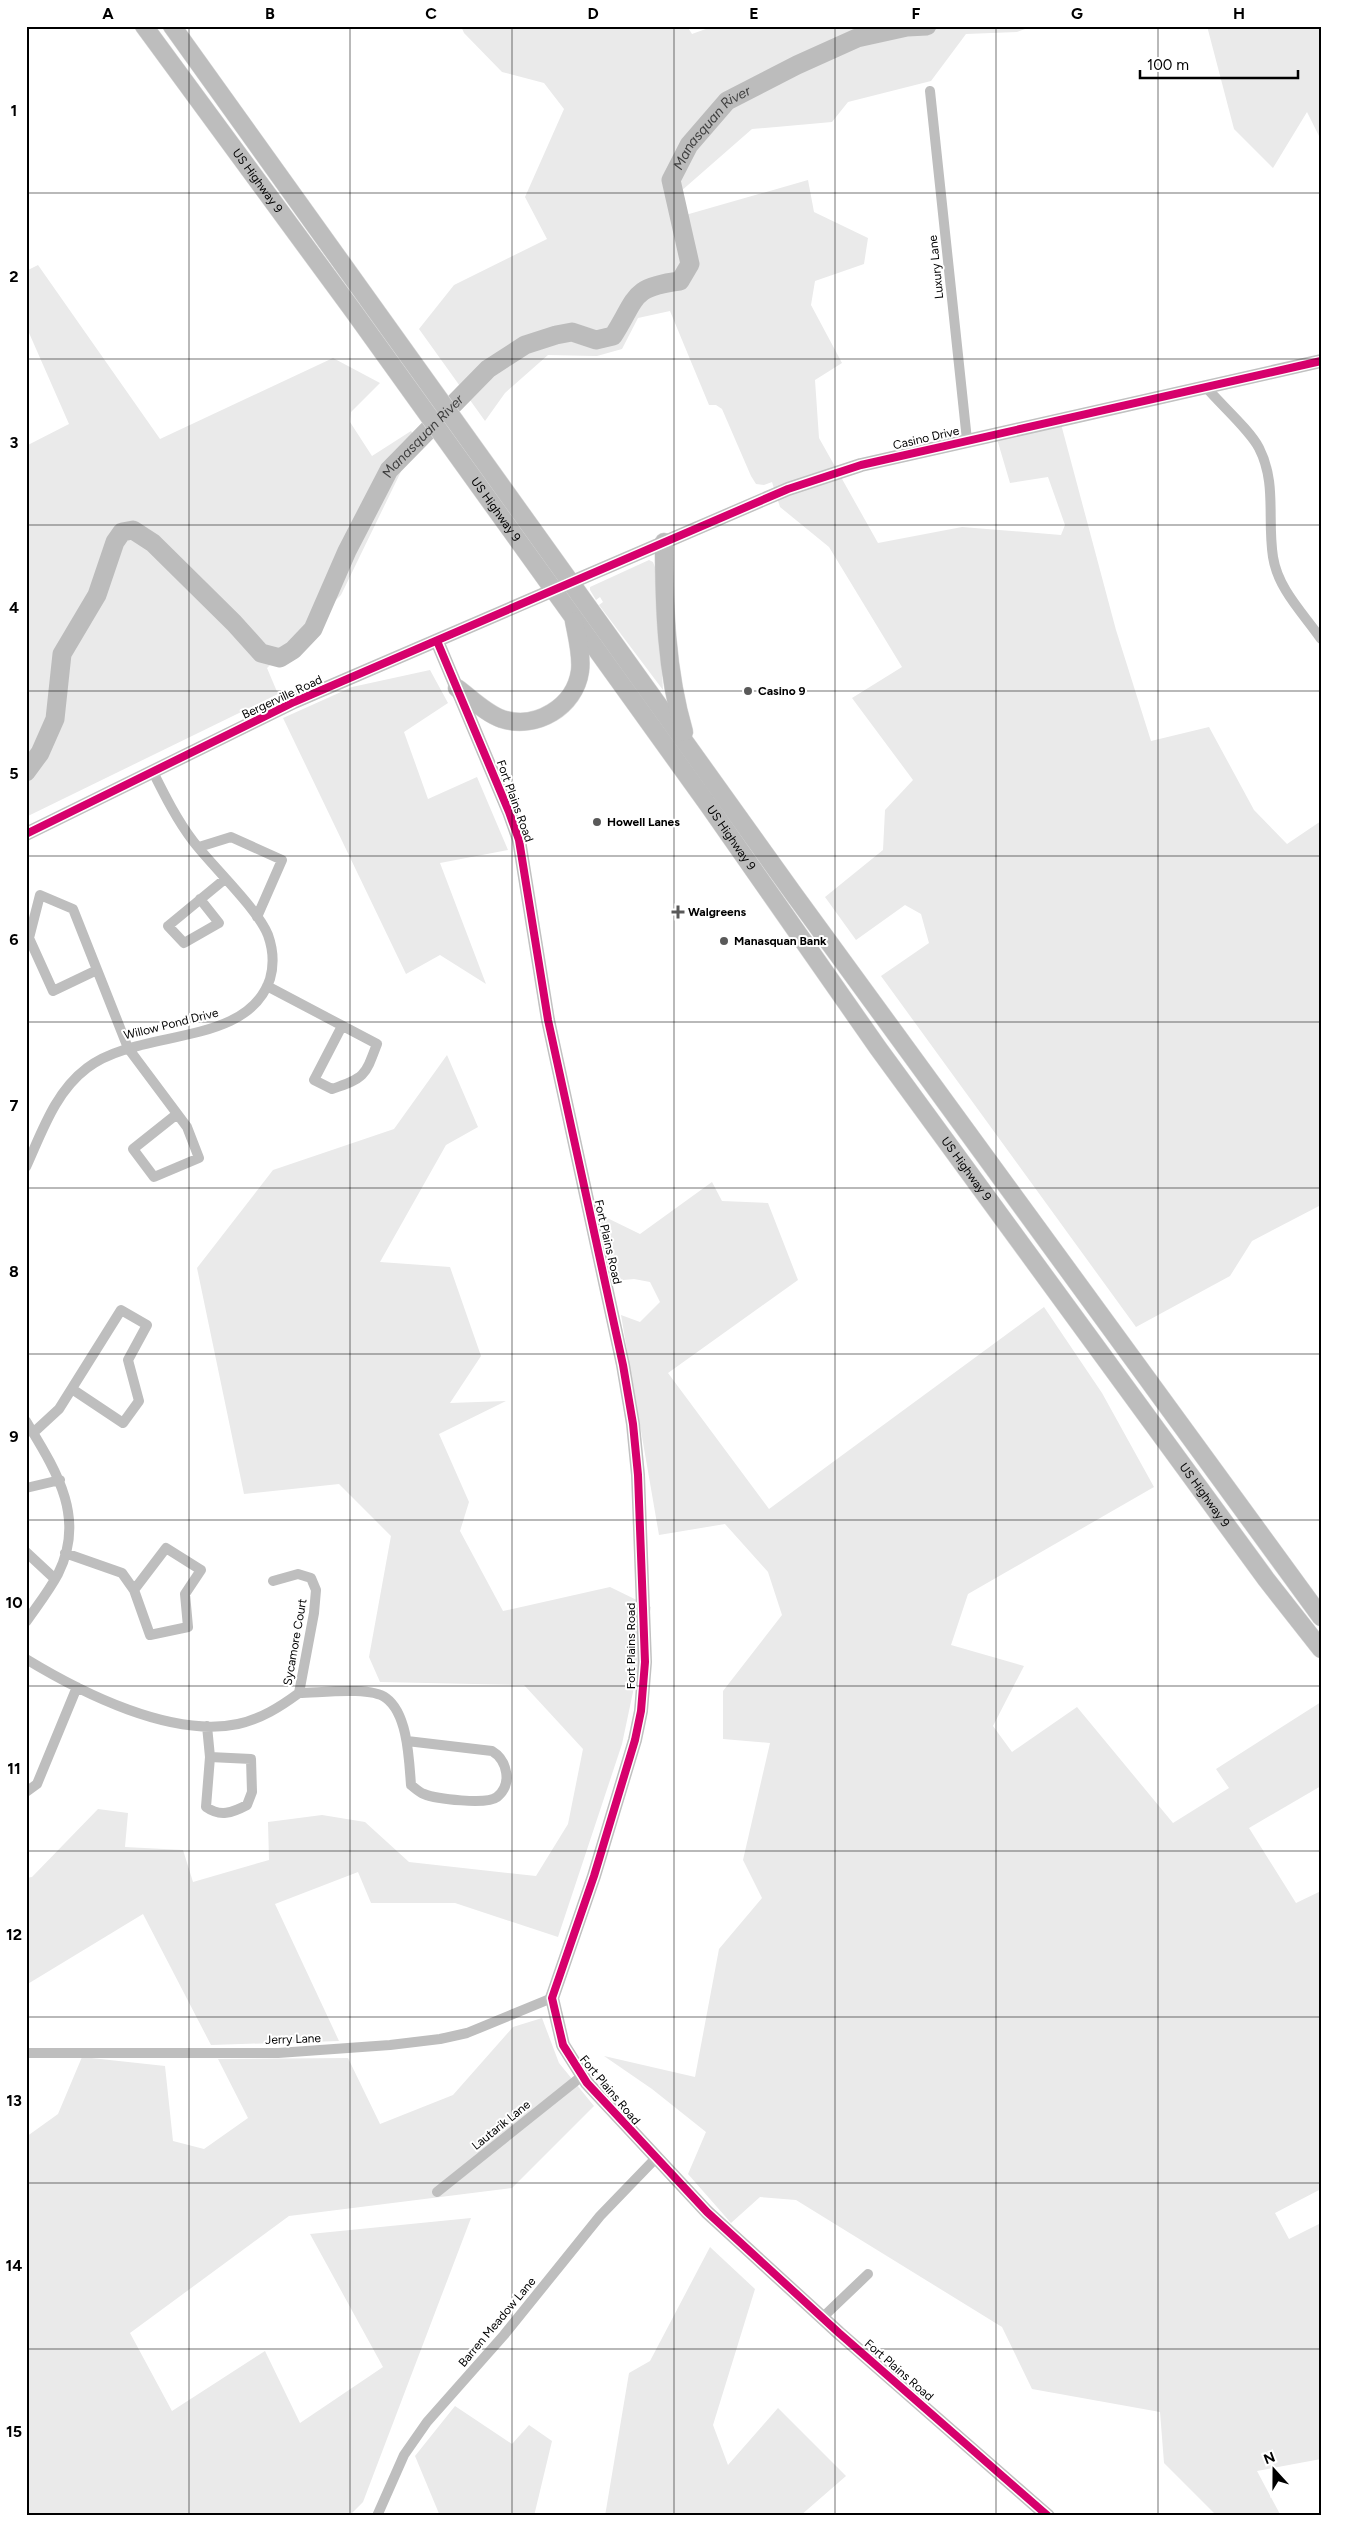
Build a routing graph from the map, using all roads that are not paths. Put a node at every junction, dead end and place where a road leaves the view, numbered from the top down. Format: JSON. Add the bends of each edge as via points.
{"nodes":[{"id":1,"x":144,"y":26,"type":"edge"},
{"id":2,"x":172,"y":26,"type":"edge"},
{"id":3,"x":187,"y":26,"type":"edge"},
{"id":4,"x":193,"y":55,"type":"junction"},
{"id":5,"x":930,"y":91,"type":"dead end"},
{"id":6,"x":1321,"y":361,"type":"edge"},
{"id":7,"x":1206,"y":387,"type":"junction"},
{"id":8,"x":967,"y":440,"type":"junction"},
{"id":9,"x":664,"y":542,"type":"junction"},
{"id":10,"x":570,"y":583,"type":"junction"},
{"id":11,"x":553,"y":590,"type":"junction"},
{"id":12,"x":574,"y":618,"type":"junction"},
{"id":13,"x":1321,"y":639,"type":"edge"},
{"id":14,"x":437,"y":641,"type":"junction"},
{"id":15,"x":457,"y":688,"type":"junction"},
{"id":16,"x":687,"y":744,"type":"junction"},
{"id":17,"x":153,"y":772,"type":"junction"},
{"id":18,"x":26,"y":834,"type":"edge"},
{"id":19,"x":199,"y":847,"type":"junction"},
{"id":20,"x":225,"y":879,"type":"junction"},
{"id":21,"x":200,"y":899,"type":"junction"},
{"id":22,"x":257,"y":917,"type":"junction"},
{"id":23,"x":97,"y":970,"type":"junction"},
{"id":24,"x":267,"y":986,"type":"junction"},
{"id":25,"x":342,"y":1026,"type":"junction"},
{"id":26,"x":128,"y":1048,"type":"junction"},
{"id":27,"x":177,"y":1114,"type":"junction"},
{"id":28,"x":27,"y":1165,"type":"edge"},
{"id":29,"x":72,"y":1389,"type":"junction"},
{"id":30,"x":26,"y":1421,"type":"edge"},
{"id":31,"x":33,"y":1433,"type":"junction"},
{"id":32,"x":60,"y":1480,"type":"junction"},
{"id":33,"x":26,"y":1488,"type":"edge"},
{"id":34,"x":26,"y":1552,"type":"edge"},
{"id":35,"x":66,"y":1553,"type":"junction"},
{"id":36,"x":55,"y":1579,"type":"junction"},
{"id":37,"x":273,"y":1581,"type":"dead end"},
{"id":38,"x":134,"y":1590,"type":"junction"},
{"id":39,"x":1321,"y":1617,"type":"edge"},
{"id":40,"x":26,"y":1622,"type":"edge"},
{"id":41,"x":1321,"y":1649,"type":"edge"},
{"id":42,"x":26,"y":1659,"type":"edge"},
{"id":43,"x":78,"y":1687,"type":"junction"},
{"id":44,"x":299,"y":1693,"type":"junction"},
{"id":45,"x":207,"y":1726,"type":"junction"},
{"id":46,"x":407,"y":1741,"type":"junction"},
{"id":47,"x":210,"y":1757,"type":"junction"},
{"id":48,"x":26,"y":1792,"type":"edge"},
{"id":49,"x":552,"y":1998,"type":"junction"},
{"id":50,"x":26,"y":2053,"type":"edge"},
{"id":51,"x":582,"y":2076,"type":"junction"},
{"id":52,"x":655,"y":2159,"type":"junction"},
{"id":53,"x":436,"y":2192,"type":"dead end"},
{"id":54,"x":868,"y":2274,"type":"dead end"},
{"id":55,"x":823,"y":2317,"type":"junction"},
{"id":56,"x":377,"y":2516,"type":"edge"},
{"id":57,"x":1048,"y":2516,"type":"edge"}],
"edges":[{"from":1,"to":11,"type":"highway","name":"US Highway 9"},
{"from":2,"to":4,"type":"highway","name":"US Highway 9"},
{"from":3,"to":4,"type":"highway"},
{"from":4,"to":10,"type":"highway","name":"US Highway 9"},
{"from":5,"to":8,"type":"street","name":"Luxury Lane"},
{"from":6,"to":7,"type":"street","name":"Casino Drive"},
{"from":7,"to":8,"type":"street","name":"Casino Drive"},
{"from":7,"to":13,"type":"street","via":[[1259,447],[1271,483],[1269,523],[1275,566],[1289,596]]},
{"from":8,"to":9,"type":"street","name":"Casino Drive","via":[[861,465],[788,489]]},
{"from":9,"to":10,"type":"street","name":"Casino Drive"},
{"from":9,"to":16,"type":"highway","via":[[674,700]]},
{"from":10,"to":11,"type":"street","name":"Casino Drive"},
{"from":10,"to":16,"type":"highway","name":"US Highway 9"},
{"from":11,"to":12,"type":"highway","name":"US Highway 9"},
{"from":11,"to":14,"type":"street","name":"Bergerville Road"},
{"from":12,"to":15,"type":"highway","via":[[581,669],[578,682],[569,699],[550,714],[528,721],[501,718]]},
{"from":12,"to":41,"type":"highway","name":"US Highway 9","via":[[878,1048],[1266,1579]]},
{"from":14,"to":15,"type":"street","name":"Fort Plains Road"},
{"from":14,"to":17,"type":"street","name":"Bergerville Road","via":[[294,702]]},
{"from":15,"to":49,"type":"street","name":"Fort Plains Road","via":[[519,840],[548,1020],[633,1424],[638,1476],[645,1662],[641,1711],[594,1876]]},
{"from":16,"to":39,"type":"highway","name":"US Highway 9"},
{"from":17,"to":18,"type":"street","name":"Bergerville Road"},
{"from":17,"to":19,"type":"street","via":[[181,823]]},
{"from":19,"to":20,"type":"street","name":"Willow Pond Drive"},
{"from":19,"to":22,"type":"street","via":[[231,837],[282,860]]},
{"from":20,"to":21,"type":"street"},
{"from":20,"to":22,"type":"street","name":"Willow Pond Drive"},
{"from":21,"to":21,"type":"street","via":[[168,926],[184,943],[220,923]]},
{"from":22,"to":24,"type":"street","name":"Willow Pond Drive","via":[[271,946],[272,967]]},
{"from":23,"to":23,"type":"street","via":[[73,909],[40,895],[29,938],[52,991]]},
{"from":23,"to":26,"type":"street"},
{"from":24,"to":25,"type":"street"},
{"from":24,"to":26,"type":"street","name":"Willow Pond Drive","via":[[256,1004],[233,1021]]},
{"from":25,"to":25,"type":"street","via":[[377,1044],[367,1072],[355,1082],[332,1089],[314,1080]]},
{"from":26,"to":27,"type":"street"},
{"from":26,"to":28,"type":"street","name":"Willow Pond Drive","via":[[104,1057],[66,1088],[50,1114]]},
{"from":27,"to":27,"type":"street","via":[[187,1127],[199,1158],[154,1177],[133,1149]]},
{"from":29,"to":29,"type":"street","via":[[124,1423],[140,1401],[128,1360],[147,1325],[121,1310]]},
{"from":29,"to":31,"type":"street","via":[[59,1409]]},
{"from":30,"to":31,"type":"street"},
{"from":31,"to":32,"type":"street"},
{"from":32,"to":33,"type":"street"},
{"from":32,"to":35,"type":"street","via":[[69,1519]]},
{"from":34,"to":36,"type":"street"},
{"from":35,"to":36,"type":"street"},
{"from":35,"to":38,"type":"street","via":[[122,1573]]},
{"from":36,"to":40,"type":"street"},
{"from":37,"to":44,"type":"street","name":"Sycamore Court","via":[[298,1574],[310,1578],[316,1590]]},
{"from":38,"to":38,"type":"street","via":[[150,1635],[188,1628],[185,1594],[200,1570],[166,1548]]},
{"from":42,"to":43,"type":"street","name":"Sycamore Court"},
{"from":43,"to":45,"type":"street","name":"Sycamore Court","via":[[145,1714]]},
{"from":43,"to":48,"type":"street","via":[[37,1784]]},
{"from":44,"to":45,"type":"street","name":"Sycamore Court","via":[[278,1708],[249,1721]]},
{"from":44,"to":46,"type":"street","via":[[366,1692],[385,1697],[396,1708]]},
{"from":45,"to":47,"type":"street"},
{"from":46,"to":46,"type":"street","via":[[411,1785],[423,1794],[444,1799],[486,1800],[496,1797],[505,1785],[506,1768],[501,1756],[492,1750]]},
{"from":47,"to":47,"type":"street","via":[[206,1806],[214,1813],[233,1813],[247,1805],[252,1792],[251,1759]]},
{"from":49,"to":50,"type":"street","name":"Jerry Lane","via":[[467,2033],[390,2045],[278,2053]]},
{"from":49,"to":51,"type":"street","name":"Fort Plains Road","via":[[563,2045]]},
{"from":51,"to":52,"type":"street","name":"Fort Plains Road"},
{"from":51,"to":53,"type":"street","name":"Lautarik Lane"},
{"from":52,"to":55,"type":"street","name":"Fort Plains Road","via":[[713,2218]]},
{"from":52,"to":56,"type":"street","name":"Barren Meadow Lane","via":[[600,2216],[504,2336],[426,2422],[404,2455]]},
{"from":54,"to":55,"type":"street"},
{"from":55,"to":57,"type":"street","name":"Fort Plains Road"}]}
